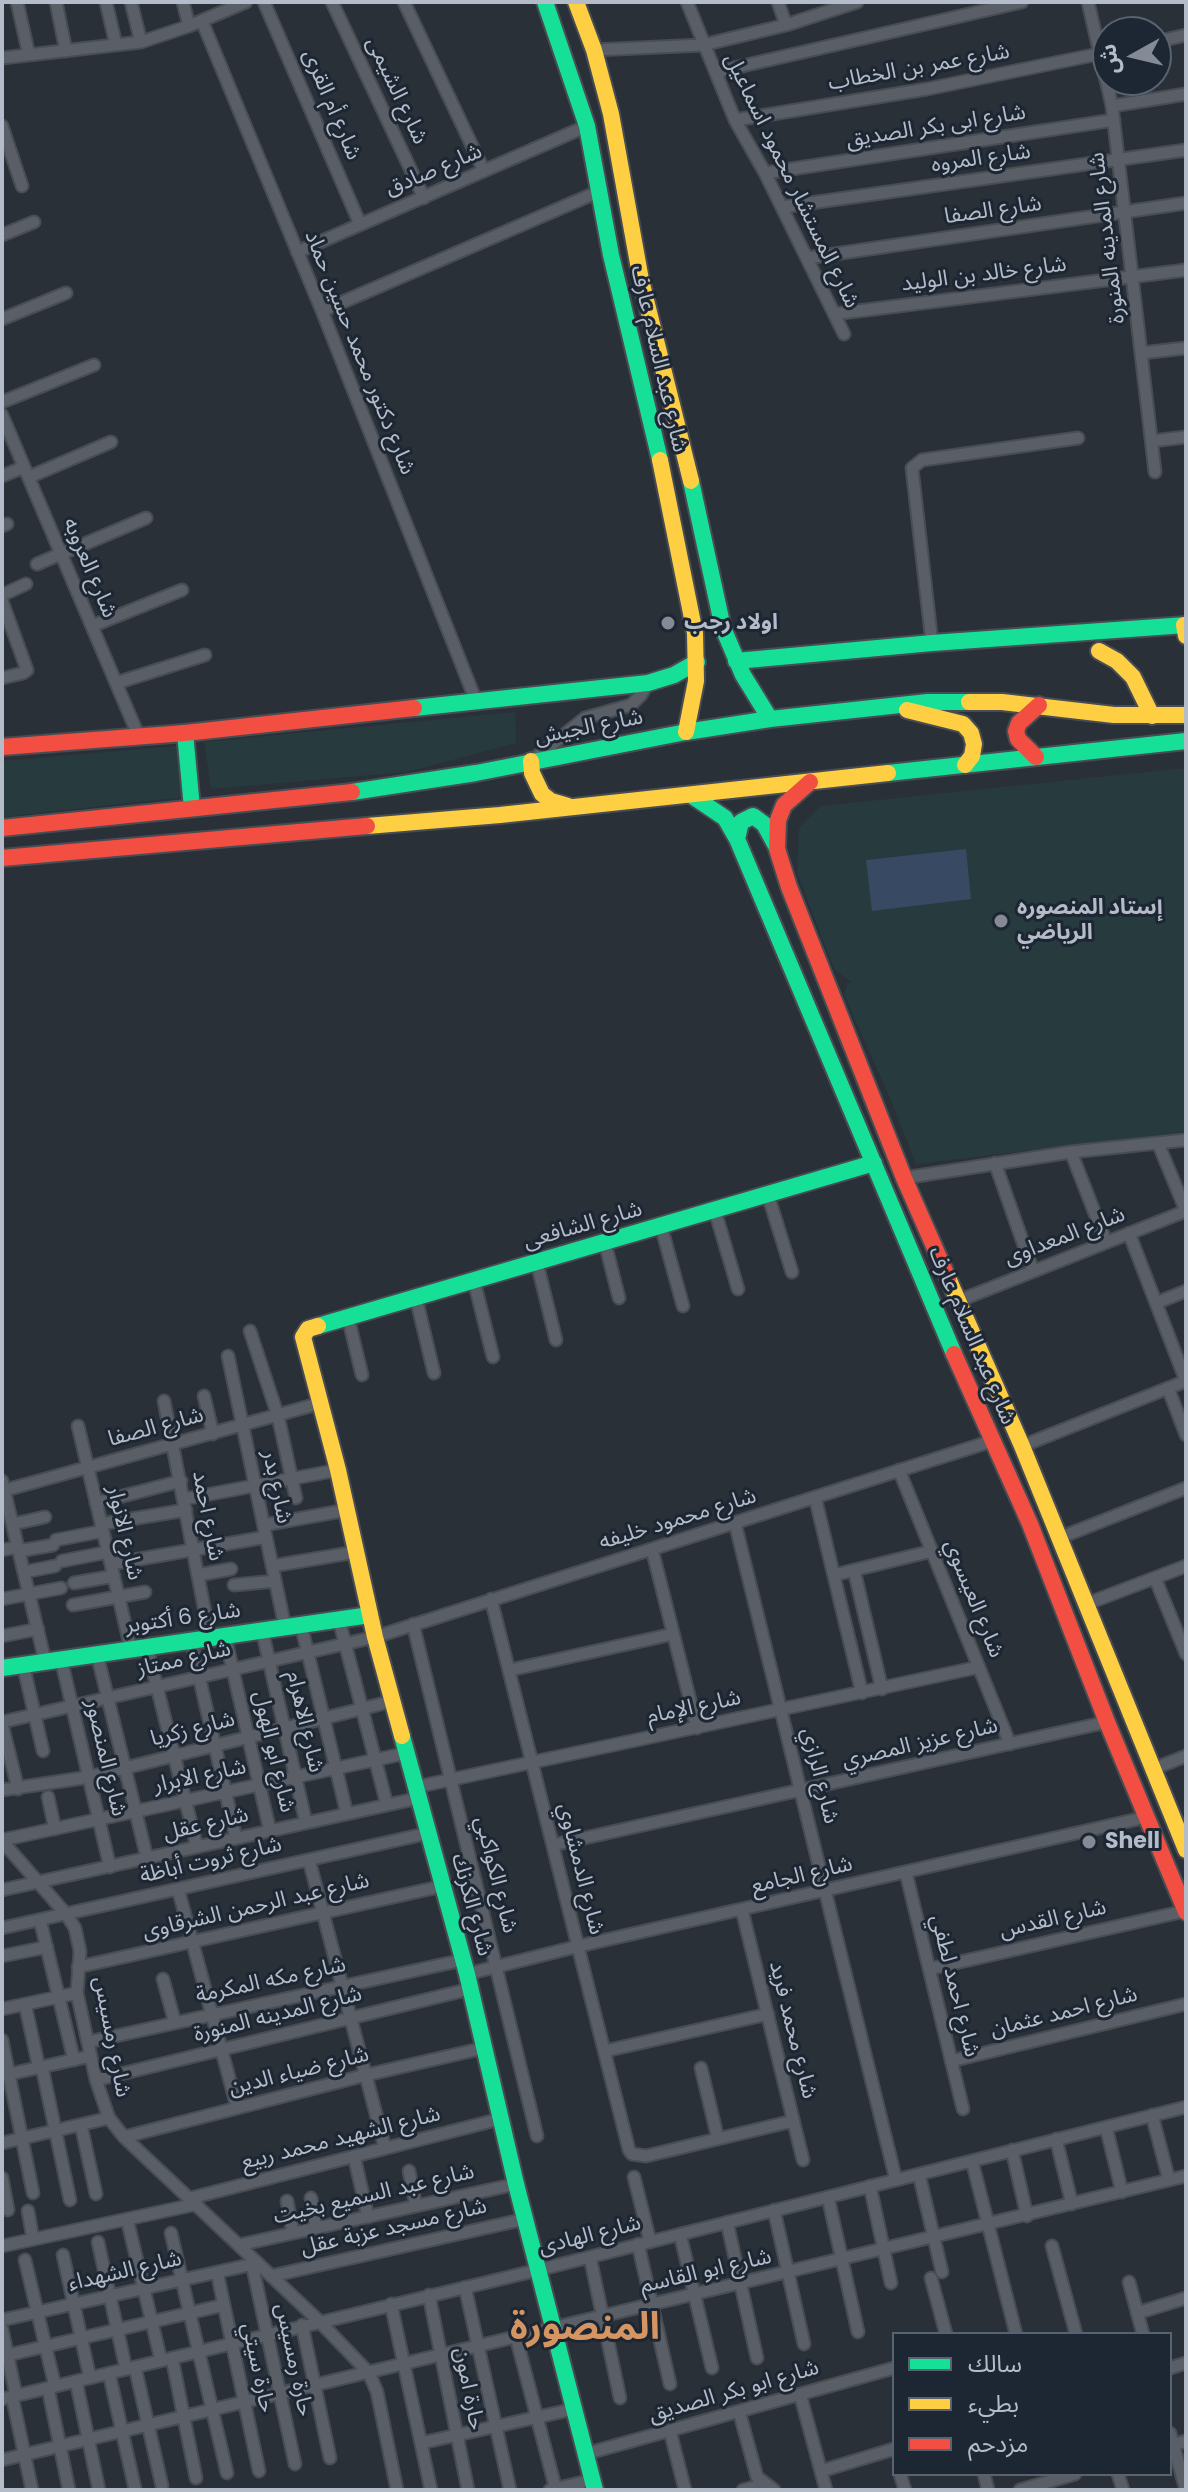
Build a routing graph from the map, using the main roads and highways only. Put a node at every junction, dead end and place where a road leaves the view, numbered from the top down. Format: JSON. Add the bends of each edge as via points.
{"nodes":[{"id":1,"x":545,"y":2,"type":"edge"},
{"id":2,"x":576,"y":2,"type":"edge"},
{"id":3,"x":601,"y":195,"type":"junction"},
{"id":4,"x":625,"y":195,"type":"junction"},
{"id":5,"x":661,"y":359,"type":"junction"},
{"id":6,"x":638,"y":363,"type":"junction"},
{"id":7,"x":690,"y":476,"type":"junction"},
{"id":8,"x":665,"y":482,"type":"junction"},
{"id":9,"x":1185,"y":629,"type":"edge"},
{"id":10,"x":1099,"y":651,"type":"dead end"},
{"id":11,"x":736,"y":661,"type":"junction"},
{"id":12,"x":697,"y":662,"type":"junction"},
{"id":13,"x":1039,"y":705,"type":"junction"},
{"id":14,"x":891,"y":706,"type":"junction"},
{"id":15,"x":1186,"y":715,"type":"edge"},
{"id":16,"x":1152,"y":716,"type":"junction"},
{"id":17,"x":770,"y":719,"type":"junction"},
{"id":18,"x":686,"y":732,"type":"junction"},
{"id":19,"x":185,"y":733,"type":"junction"},
{"id":20,"x":1186,"y":741,"type":"edge"},
{"id":21,"x":2,"y":747,"type":"edge"},
{"id":22,"x":1036,"y":757,"type":"junction"},
{"id":23,"x":531,"y":761,"type":"junction"},
{"id":24,"x":965,"y":765,"type":"junction"},
{"id":25,"x":810,"y":781,"type":"junction"},
{"id":26,"x":691,"y":795,"type":"junction"},
{"id":27,"x":574,"y":807,"type":"junction"},
{"id":28,"x":192,"y":808,"type":"junction"},
{"id":29,"x":2,"y":828,"type":"edge"},
{"id":30,"x":737,"y":839,"type":"junction"},
{"id":31,"x":777,"y":849,"type":"junction"},
{"id":32,"x":2,"y":858,"type":"edge"},
{"id":33,"x":874,"y":1163,"type":"junction"},
{"id":34,"x":305,"y":1333,"type":"joint"},
{"id":35,"x":370,"y":1615,"type":"junction"},
{"id":36,"x":2,"y":1668,"type":"edge"},
{"id":37,"x":1186,"y":1850,"type":"edge"},
{"id":38,"x":1186,"y":1911,"type":"edge"},
{"id":39,"x":594,"y":2485,"type":"edge"}],
"edges":[{"from":1,"to":3,"type":"main road","name":"شارع عبد السلام عارف","via":[[587,126]]},
{"from":2,"to":4,"type":"main road","name":"شارع عبد السلام عارف","via":[[611,114]]},
{"from":3,"to":4,"type":"main road"},
{"from":3,"to":6,"type":"main road","name":"شارع عبد السلام عارف"},
{"from":4,"to":5,"type":"main road","name":"شارع عبد السلام عارف"},
{"from":5,"to":6,"type":"main road"},
{"from":5,"to":7,"type":"main road","name":"شارع عبد السلام عارف"},
{"from":6,"to":8,"type":"main road","name":"شارع عبد السلام عارف"},
{"from":7,"to":8,"type":"main road"},
{"from":7,"to":11,"type":"main road","name":"شارع عبد السلام عارف","via":[[723,628]]},
{"from":8,"to":12,"type":"main road","name":"شارع عبد السلام عارف"},
{"from":9,"to":11,"type":"main road","via":[[932,643]]},
{"from":10,"to":16,"type":"main road","via":[[1133,677]]},
{"from":11,"to":17,"type":"main road","name":"شارع عبد السلام عارف"},
{"from":12,"to":18,"type":"main road","name":"شارع عبد السلام عارف"},
{"from":12,"to":19,"type":"main road","via":[[648,683]]},
{"from":13,"to":14,"type":"main road","name":"شارع الجيش","via":[[965,701]]},
{"from":13,"to":16,"type":"main road","name":"شارع الجيش"},
{"from":13,"to":22,"type":"main road","via":[[1016,731]]},
{"from":14,"to":17,"type":"main road","name":"شارع الجيش"},
{"from":14,"to":24,"type":"main road","via":[[963,724],[974,744]]},
{"from":15,"to":16,"type":"main road","name":"شارع الجيش"},
{"from":17,"to":18,"type":"main road","name":"شارع الجيش"},
{"from":18,"to":23,"type":"main road","name":"شارع الجيش"},
{"from":19,"to":21,"type":"main road"},
{"from":19,"to":28,"type":"main road"},
{"from":20,"to":22,"type":"main road"},
{"from":22,"to":24,"type":"main road"},
{"from":23,"to":27,"type":"main road","via":[[542,794]]},
{"from":23,"to":28,"type":"main road","name":"شارع الجيش","via":[[387,788]]},
{"from":24,"to":25,"type":"main road"},
{"from":25,"to":26,"type":"main road"},
{"from":25,"to":31,"type":"main road","name":"شارع عبد السلام عارف","via":[[784,805]]},
{"from":26,"to":27,"type":"main road"},
{"from":26,"to":30,"type":"main road","name":"شارع عبد السلام عارف","via":[[725,818]]},
{"from":27,"to":32,"type":"main road"},
{"from":28,"to":29,"type":"main road","name":"شارع الجيش"},
{"from":30,"to":31,"type":"main road","via":[[741,822],[753,816],[764,824]]},
{"from":30,"to":33,"type":"main road","name":"شارع عبد السلام عارف"},
{"from":31,"to":37,"type":"main road","name":"شارع عبد السلام عارف","via":[[904,1178],[1022,1446]]},
{"from":33,"to":34,"type":"main road","name":"شارع الشافعى"},
{"from":33,"to":38,"type":"main road","name":"شارع عبد السلام عارف","via":[[1030,1524]]},
{"from":34,"to":35,"type":"main road","name":"شارع الكرنك"},
{"from":35,"to":36,"type":"main road","name":"شارع 6 أكتوبر"},
{"from":35,"to":39,"type":"main road","name":"شارع الكرنك","via":[[467,1974]]}]}
